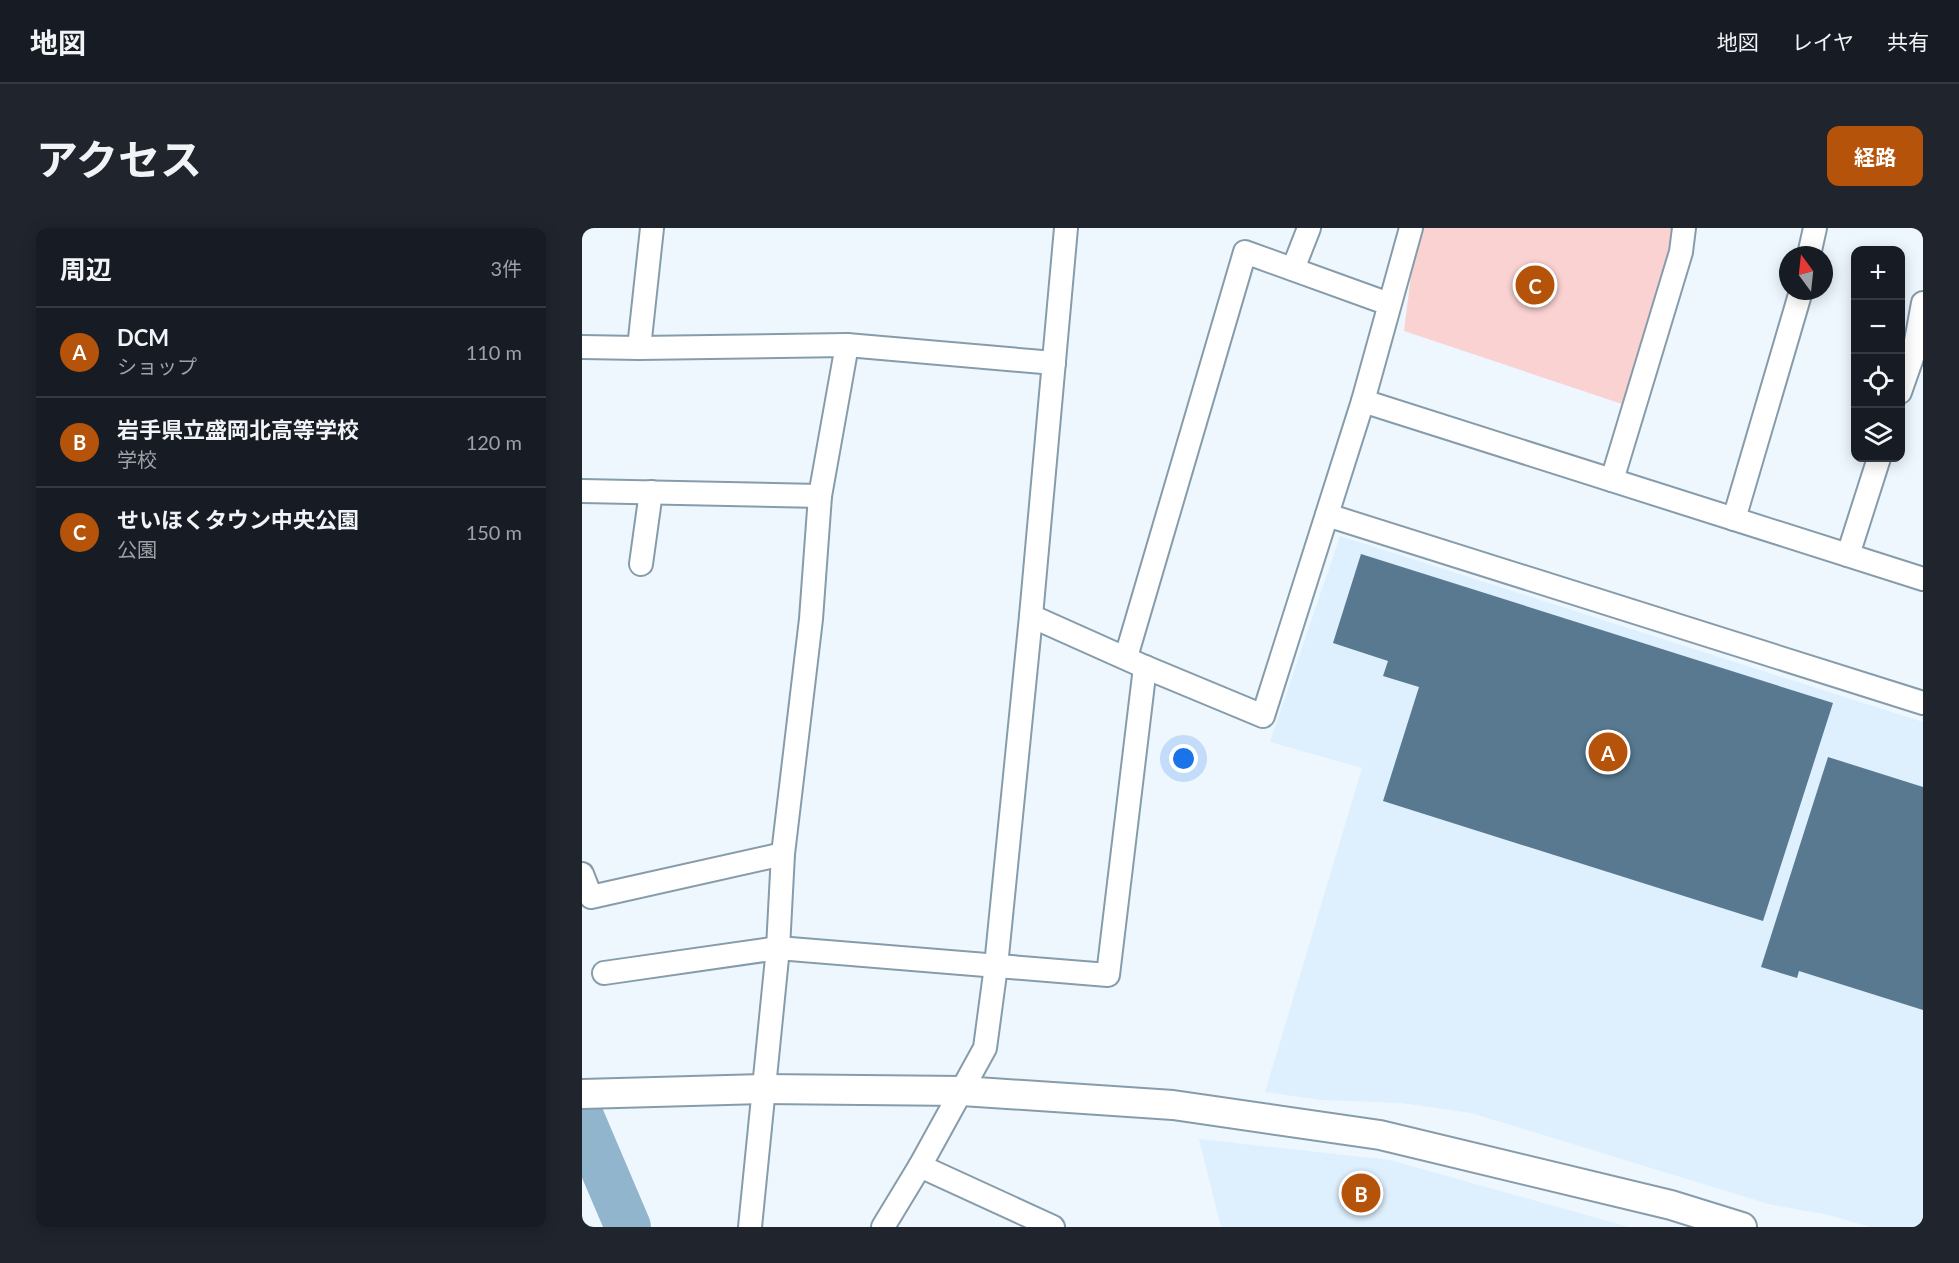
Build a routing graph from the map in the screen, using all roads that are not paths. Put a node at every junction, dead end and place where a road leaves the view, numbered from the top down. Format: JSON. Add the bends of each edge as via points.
{"nodes":[{"id":1,"x":652,"y":228,"type":"edge"},
{"id":2,"x":1066,"y":228,"type":"edge"},
{"id":3,"x":1309,"y":228,"type":"edge"},
{"id":4,"x":1410,"y":228,"type":"edge"},
{"id":5,"x":1684,"y":228,"type":"edge"},
{"id":6,"x":1815,"y":228,"type":"edge"},
{"id":7,"x":1811,"y":246,"type":"edge"},
{"id":8,"x":1293,"y":269,"type":"junction"},
{"id":9,"x":1798,"y":300,"type":"edge"},
{"id":10,"x":1923,"y":303,"type":"edge"},
{"id":11,"x":1389,"y":304,"type":"junction"},
{"id":12,"x":846,"y":345,"type":"junction"},
{"id":13,"x":582,"y":347,"type":"edge"},
{"id":14,"x":639,"y":348,"type":"junction"},
{"id":15,"x":1054,"y":363,"type":"junction"},
{"id":16,"x":1905,"y":378,"type":"edge"},
{"id":17,"x":1363,"y":401,"type":"junction"},
{"id":18,"x":1879,"y":462,"type":"edge"},
{"id":19,"x":1612,"y":480,"type":"junction"},
{"id":20,"x":582,"y":491,"type":"edge"},
{"id":21,"x":651,"y":492,"type":"junction"},
{"id":22,"x":820,"y":496,"type":"junction"},
{"id":23,"x":1327,"y":515,"type":"junction"},
{"id":24,"x":1734,"y":519,"type":"junction"},
{"id":25,"x":1848,"y":555,"type":"junction"},
{"id":26,"x":641,"y":564,"type":"dead end"},
{"id":27,"x":1923,"y":579,"type":"edge"},
{"id":28,"x":1031,"y":616,"type":"junction"},
{"id":29,"x":1135,"y":662,"type":"junction"},
{"id":30,"x":1923,"y":703,"type":"edge"},
{"id":31,"x":783,"y":854,"type":"junction"},
{"id":32,"x":582,"y":874,"type":"edge"},
{"id":33,"x":778,"y":948,"type":"junction"},
{"id":34,"x":996,"y":966,"type":"junction"},
{"id":35,"x":604,"y":973,"type":"dead end"},
{"id":36,"x":763,"y":1089,"type":"junction"},
{"id":37,"x":962,"y":1091,"type":"junction"},
{"id":38,"x":582,"y":1094,"type":"edge"},
{"id":39,"x":920,"y":1166,"type":"junction"},
{"id":40,"x":750,"y":1227,"type":"edge"},
{"id":41,"x":884,"y":1227,"type":"edge"},
{"id":42,"x":1053,"y":1227,"type":"edge"},
{"id":43,"x":1742,"y":1227,"type":"edge"}],
"edges":[{"from":1,"to":14,"type":"street"},
{"from":2,"to":15,"type":"street"},
{"from":3,"to":8,"type":"street"},
{"from":4,"to":11,"type":"street"},
{"from":5,"to":19,"type":"street","via":[[1681,252]]},
{"from":6,"to":7,"type":"street"},
{"from":8,"to":11,"type":"street"},
{"from":8,"to":29,"type":"street","via":[[1245,252]]},
{"from":9,"to":24,"type":"street"},
{"from":10,"to":16,"type":"street"},
{"from":11,"to":17,"type":"street"},
{"from":12,"to":14,"type":"street"},
{"from":12,"to":15,"type":"street"},
{"from":12,"to":22,"type":"street"},
{"from":13,"to":14,"type":"street"},
{"from":15,"to":28,"type":"street"},
{"from":17,"to":19,"type":"street"},
{"from":17,"to":23,"type":"street"},
{"from":18,"to":25,"type":"street"},
{"from":19,"to":24,"type":"street"},
{"from":20,"to":21,"type":"street"},
{"from":21,"to":22,"type":"street"},
{"from":21,"to":26,"type":"street"},
{"from":22,"to":31,"type":"street","via":[[811,619]]},
{"from":23,"to":29,"type":"street","via":[[1263,716]]},
{"from":23,"to":30,"type":"street"},
{"from":24,"to":25,"type":"street"},
{"from":25,"to":27,"type":"street"},
{"from":28,"to":29,"type":"street"},
{"from":28,"to":34,"type":"street"},
{"from":29,"to":34,"type":"street","via":[[1108,975]]},
{"from":31,"to":32,"type":"street","via":[[591,897]]},
{"from":31,"to":33,"type":"street"},
{"from":33,"to":34,"type":"street"},
{"from":33,"to":35,"type":"street"},
{"from":33,"to":36,"type":"street"},
{"from":34,"to":37,"type":"street","via":[[985,1048]]},
{"from":36,"to":37,"type":"street"},
{"from":36,"to":38,"type":"street"},
{"from":36,"to":40,"type":"street"},
{"from":37,"to":39,"type":"street"},
{"from":37,"to":43,"type":"street","via":[[1173,1105],[1380,1135],[1671,1205]]},
{"from":39,"to":41,"type":"street"},
{"from":39,"to":42,"type":"street"}]}
